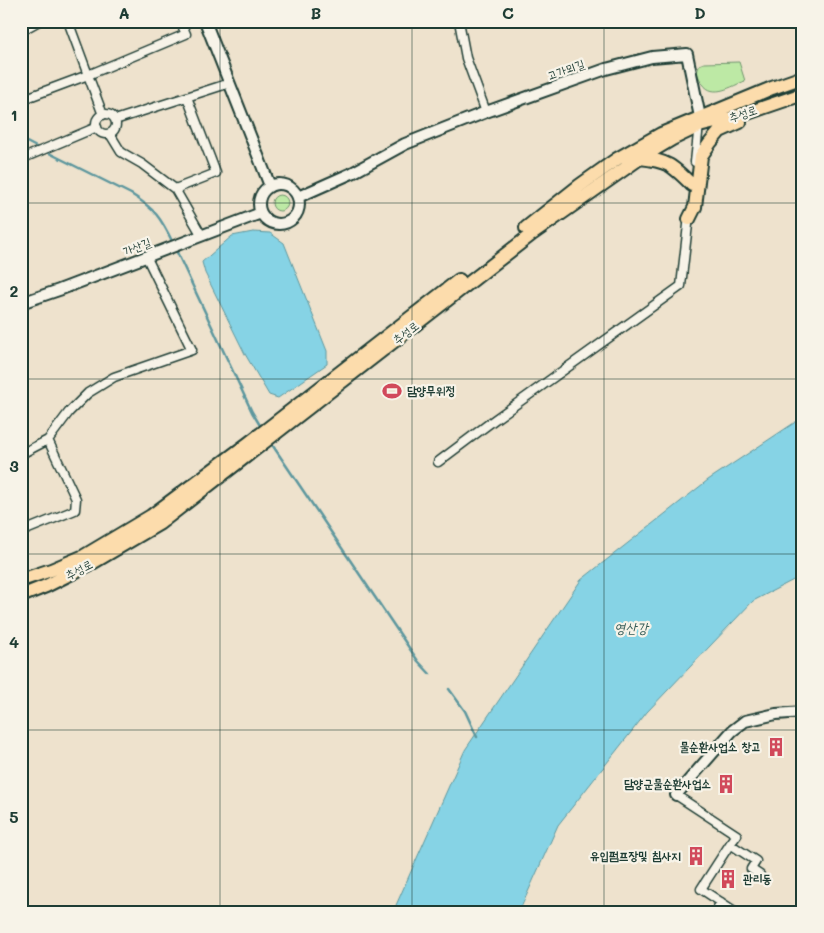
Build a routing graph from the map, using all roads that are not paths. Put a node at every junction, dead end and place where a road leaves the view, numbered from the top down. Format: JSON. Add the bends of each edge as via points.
{"nodes":[{"id":1,"x":39,"y":21,"type":"edge"},
{"id":2,"x":68,"y":21,"type":"edge"},
{"id":3,"x":180,"y":21,"type":"edge"},
{"id":4,"x":205,"y":21,"type":"edge"},
{"id":5,"x":460,"y":21,"type":"edge"},
{"id":6,"x":21,"y":31,"type":"edge"},
{"id":7,"x":88,"y":75,"type":"junction"},
{"id":8,"x":803,"y":77,"type":"edge"},
{"id":9,"x":230,"y":83,"type":"junction"},
{"id":10,"x":803,"y":94,"type":"edge"},
{"id":11,"x":186,"y":97,"type":"junction"},
{"id":12,"x":803,"y":99,"type":"edge"},
{"id":13,"x":21,"y":100,"type":"edge"},
{"id":14,"x":486,"y":112,"type":"junction"},
{"id":15,"x":103,"y":115,"type":"junction"},
{"id":16,"x":115,"y":120,"type":"junction"},
{"id":17,"x":699,"y":122,"type":"junction"},
{"id":18,"x":97,"y":127,"type":"junction"},
{"id":19,"x":110,"y":134,"type":"junction"},
{"id":20,"x":25,"y":158,"type":"edge"},
{"id":21,"x":640,"y":158,"type":"junction"},
{"id":22,"x":692,"y":185,"type":"junction"},
{"id":23,"x":270,"y":186,"type":"junction"},
{"id":24,"x":175,"y":189,"type":"junction"},
{"id":25,"x":298,"y":197,"type":"junction"},
{"id":26,"x":261,"y":212,"type":"junction"},
{"id":27,"x":689,"y":218,"type":"junction"},
{"id":28,"x":202,"y":236,"type":"junction"},
{"id":29,"x":146,"y":256,"type":"junction"},
{"id":30,"x":21,"y":303,"type":"edge"},
{"id":31,"x":279,"y":425,"type":"junction"},
{"id":32,"x":48,"y":440,"type":"junction"},
{"id":33,"x":251,"y":447,"type":"junction"},
{"id":34,"x":21,"y":454,"type":"edge"},
{"id":35,"x":438,"y":462,"type":"dead end"},
{"id":36,"x":21,"y":532,"type":"edge"},
{"id":37,"x":21,"y":580,"type":"edge"},
{"id":38,"x":21,"y":596,"type":"edge"},
{"id":39,"x":803,"y":712,"type":"edge"},
{"id":40,"x":676,"y":795,"type":"joint"},
{"id":41,"x":730,"y":844,"type":"junction"},
{"id":42,"x":760,"y":875,"type":"dead end"},
{"id":43,"x":721,"y":902,"type":"junction"},
{"id":44,"x":715,"y":912,"type":"edge"},
{"id":45,"x":736,"y":912,"type":"edge"}],
"edges":[{"from":1,"to":6,"type":"street"},
{"from":2,"to":7,"type":"street"},
{"from":3,"to":7,"type":"street","via":[[186,34]]},
{"from":4,"to":9,"type":"street"},
{"from":5,"to":14,"type":"street","via":[[466,58]]},
{"from":7,"to":13,"type":"street"},
{"from":7,"to":15,"type":"street"},
{"from":8,"to":17,"type":"main road","name":"추성로"},
{"from":9,"to":11,"type":"street"},
{"from":9,"to":23,"type":"street"},
{"from":10,"to":17,"type":"main road","name":"추성로","via":[[736,117]]},
{"from":11,"to":16,"type":"street"},
{"from":11,"to":24,"type":"street","via":[[216,173]]},
{"from":12,"to":27,"type":"main road","via":[[720,131],[701,156],[695,207]]},
{"from":14,"to":17,"type":"street","name":"고가뫼길","via":[[606,69],[652,57],[686,54]]},
{"from":14,"to":25,"type":"street","via":[[405,144]]},
{"from":15,"to":16,"type":"street","via":[[110,115]]},
{"from":15,"to":18,"type":"street","via":[[97,121]]},
{"from":16,"to":19,"type":"street","via":[[115,129]]},
{"from":17,"to":21,"type":"main road","name":"추성로"},
{"from":17,"to":22,"type":"street"},
{"from":17,"to":31,"type":"main road","name":"추성로","via":[[661,134],[578,186]]},
{"from":18,"to":19,"type":"street","via":[[104,134]]},
{"from":18,"to":20,"type":"street"},
{"from":19,"to":24,"type":"street","via":[[121,152]]},
{"from":21,"to":22,"type":"main road","via":[[672,166]]},
{"from":21,"to":31,"type":"main road","name":"추성로","via":[[532,234]]},
{"from":22,"to":27,"type":"street"},
{"from":23,"to":25,"type":"street","via":[[290,186]]},
{"from":23,"to":26,"type":"street","via":[[261,194]]},
{"from":24,"to":28,"type":"street"},
{"from":25,"to":26,"type":"street","via":[[299,209],[288,223],[269,222]]},
{"from":26,"to":28,"type":"street","name":"가산길"},
{"from":27,"to":35,"type":"street","via":[[681,286]]},
{"from":28,"to":29,"type":"street","name":"가산길"},
{"from":29,"to":30,"type":"street","name":"가산길"},
{"from":29,"to":32,"type":"street","via":[[192,350],[114,377],[88,393]]},
{"from":31,"to":33,"type":"main road","name":"추성로"},
{"from":32,"to":34,"type":"street"},
{"from":32,"to":36,"type":"street","via":[[76,500],[75,510]]},
{"from":33,"to":37,"type":"main road","name":"추성로","via":[[114,539],[84,556]]},
{"from":33,"to":38,"type":"main road","name":"추성로","via":[[160,523],[92,564]]},
{"from":39,"to":40,"type":"street","via":[[745,721],[732,731]]},
{"from":40,"to":41,"type":"street","via":[[736,835]]},
{"from":41,"to":42,"type":"street","via":[[756,861],[751,869]]},
{"from":41,"to":43,"type":"street","via":[[702,889]]},
{"from":43,"to":44,"type":"street"},
{"from":43,"to":45,"type":"street"}]}
